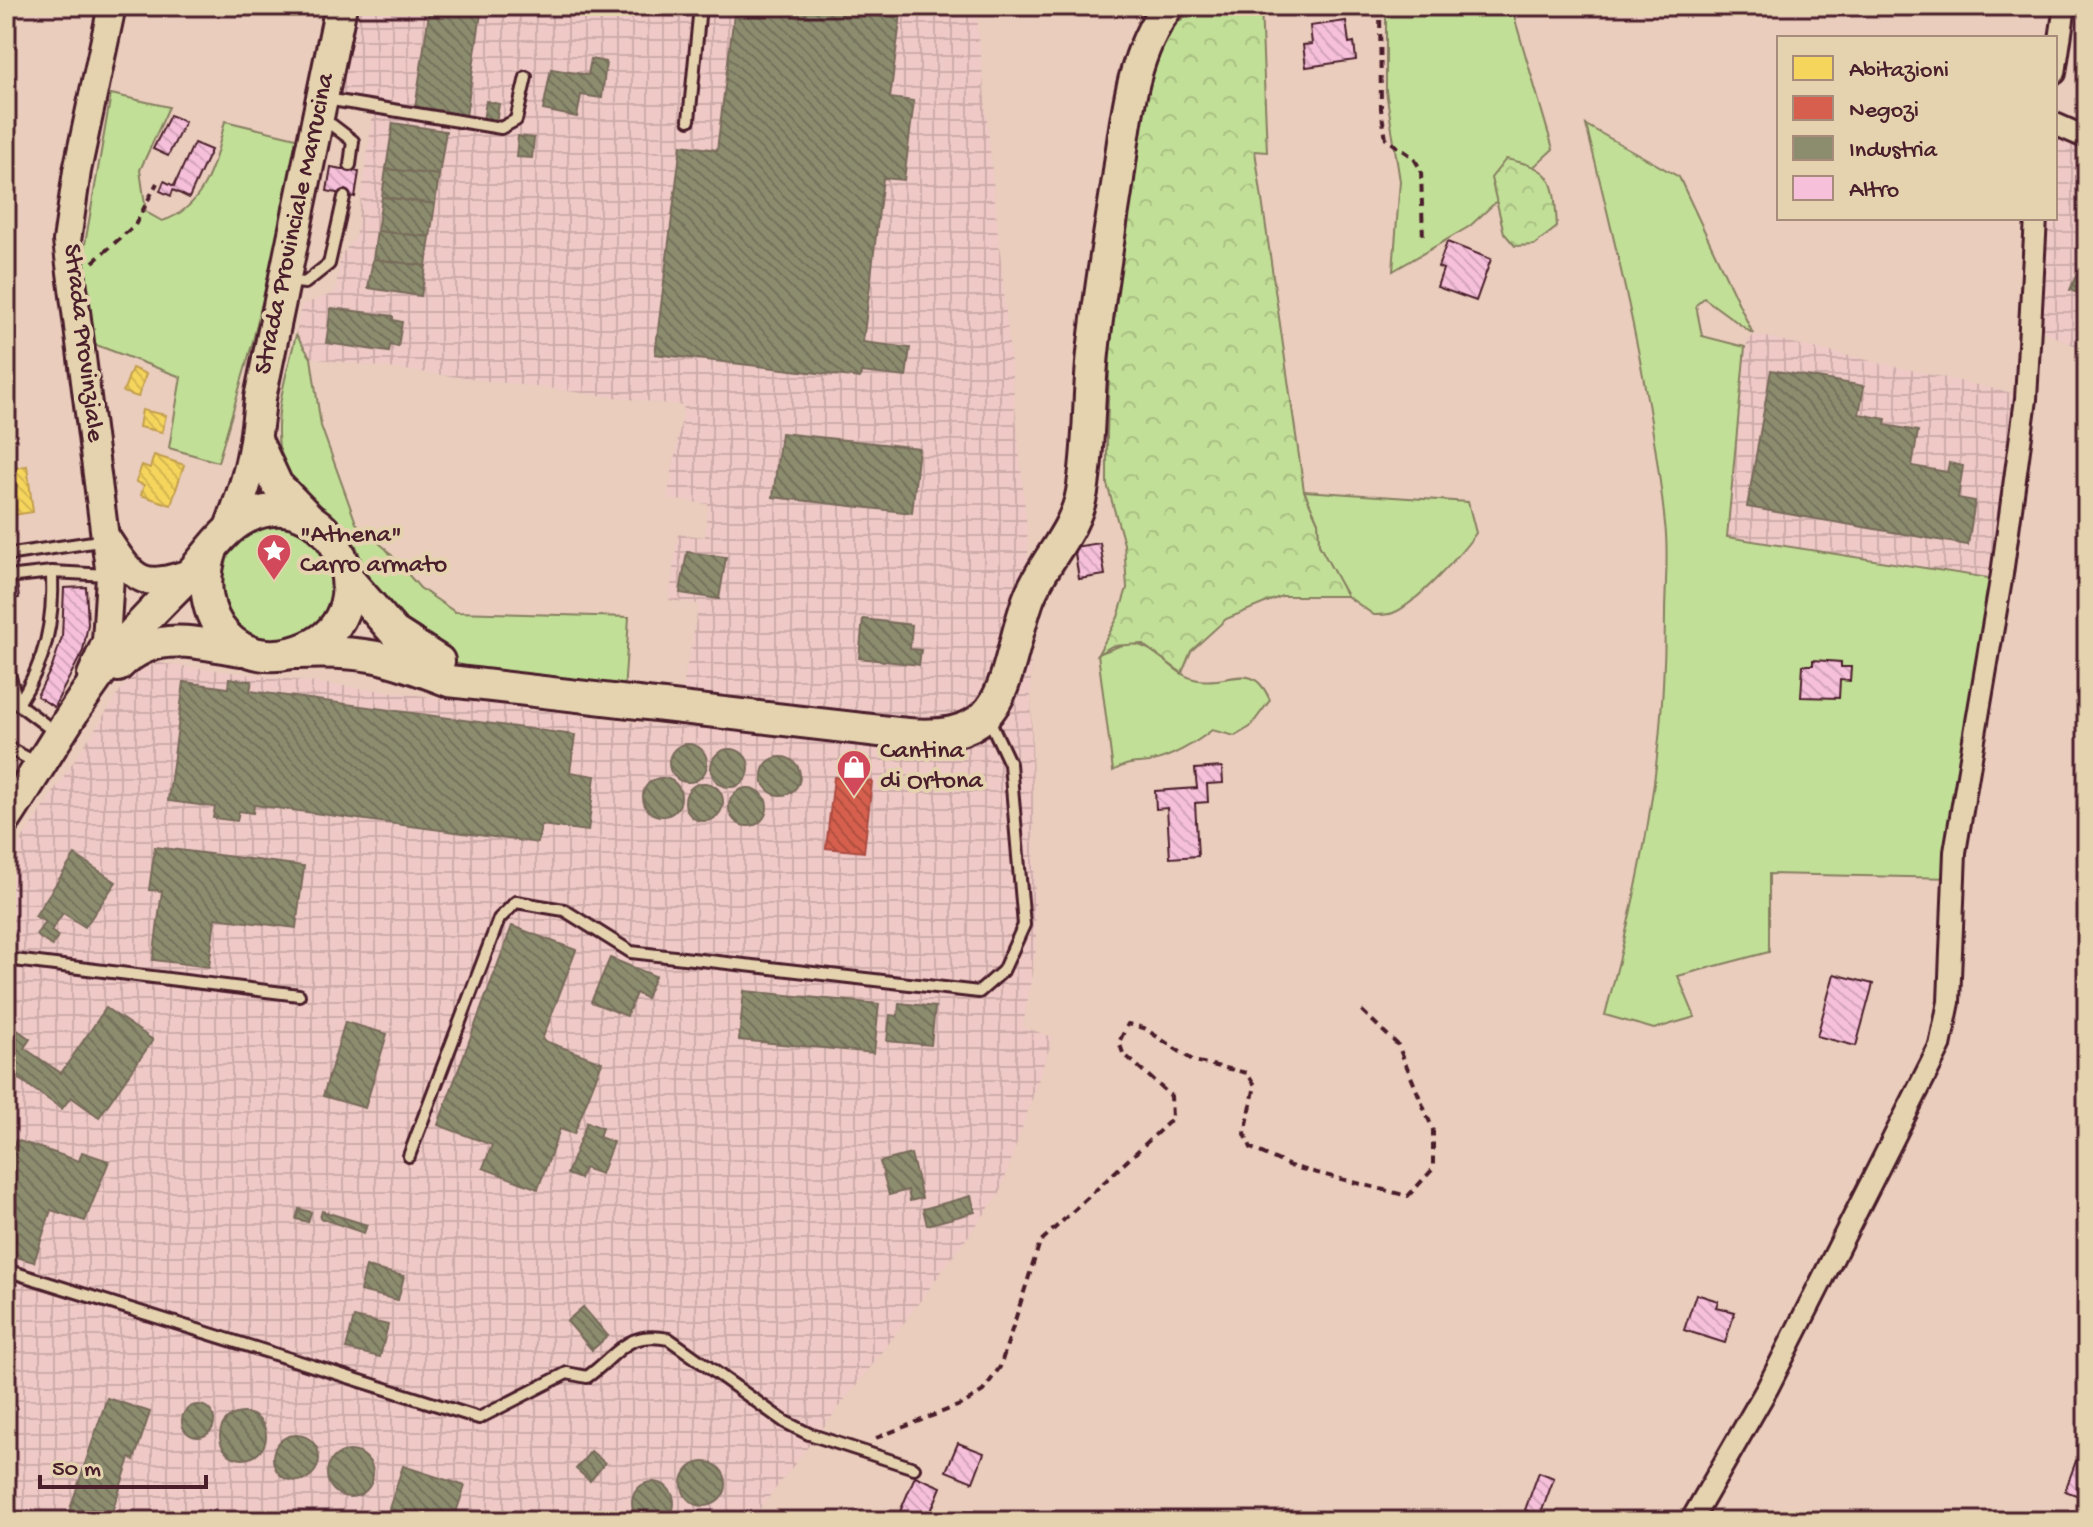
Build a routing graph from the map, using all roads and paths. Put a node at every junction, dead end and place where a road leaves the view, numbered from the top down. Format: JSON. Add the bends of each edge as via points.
{"nodes":[{"id":1,"x":112,"y":6,"type":"edge"},
{"id":2,"x":341,"y":6,"type":"edge"},
{"id":3,"x":700,"y":6,"type":"edge"},
{"id":4,"x":1168,"y":6,"type":"edge"},
{"id":5,"x":1380,"y":6,"type":"edge"},
{"id":6,"x":2065,"y":6,"type":"edge"},
{"id":7,"x":2057,"y":60,"type":"edge"},
{"id":8,"x":526,"y":77,"type":"dead end"},
{"id":9,"x":321,"y":110,"type":"junction"},
{"id":10,"x":689,"y":120,"type":"dead end"},
{"id":11,"x":2057,"y":125,"type":"edge"},
{"id":12,"x":2087,"y":138,"type":"edge"},
{"id":13,"x":350,"y":165,"type":"dead end"},
{"id":14,"x":157,"y":183,"type":"dead end"},
{"id":15,"x":344,"y":197,"type":"dead end"},
{"id":16,"x":2036,"y":220,"type":"edge"},
{"id":17,"x":1423,"y":240,"type":"dead end"},
{"id":18,"x":71,"y":277,"type":"junction"},
{"id":19,"x":285,"y":281,"type":"junction"},
{"id":20,"x":257,"y":442,"type":"junction"},
{"id":21,"x":310,"y":520,"type":"junction"},
{"id":22,"x":108,"y":540,"type":"junction"},
{"id":23,"x":212,"y":550,"type":"junction"},
{"id":24,"x":6,"y":555,"type":"edge"},
{"id":25,"x":52,"y":572,"type":"junction"},
{"id":26,"x":110,"y":576,"type":"junction"},
{"id":27,"x":348,"y":579,"type":"junction"},
{"id":28,"x":6,"y":587,"type":"edge"},
{"id":29,"x":138,"y":627,"type":"junction"},
{"id":30,"x":178,"y":639,"type":"junction"},
{"id":31,"x":259,"y":653,"type":"junction"},
{"id":32,"x":295,"y":653,"type":"junction"},
{"id":33,"x":6,"y":664,"type":"edge"},
{"id":34,"x":496,"y":686,"type":"junction"},
{"id":35,"x":18,"y":704,"type":"junction"},
{"id":36,"x":987,"y":714,"type":"junction"},
{"id":37,"x":68,"y":723,"type":"junction"},
{"id":38,"x":6,"y":747,"type":"edge"},
{"id":39,"x":41,"y":765,"type":"junction"},
{"id":40,"x":6,"y":819,"type":"edge"},
{"id":41,"x":6,"y":959,"type":"edge"},
{"id":42,"x":299,"y":995,"type":"dead end"},
{"id":43,"x":1358,"y":1007,"type":"dead end"},
{"id":44,"x":409,"y":1156,"type":"dead end"},
{"id":45,"x":6,"y":1270,"type":"edge"},
{"id":46,"x":856,"y":1447,"type":"junction"},
{"id":47,"x":914,"y":1468,"type":"dead end"},
{"id":48,"x":1691,"y":1521,"type":"edge"}],
"edges":[{"from":1,"to":18,"type":"street","name":"Strada Provinziale","via":[[77,171],[67,241]]},
{"from":2,"to":9,"type":"main road","name":"Strada Provinciale Marrucina"},
{"from":3,"to":10,"type":"lane"},
{"from":4,"to":36,"type":"main road","via":[[1143,51],[1127,113],[1093,354],[1082,495],[1075,520],[1032,590],[1007,680]]},
{"from":5,"to":17,"type":"path","via":[[1386,139],[1413,157],[1421,170]]},
{"from":6,"to":7,"type":"street"},
{"from":8,"to":9,"type":"lane","via":[[516,120],[501,128]]},
{"from":9,"to":13,"type":"lane","via":[[353,141]]},
{"from":9,"to":19,"type":"main road","name":"Strada Provinciale Marrucina"},
{"from":11,"to":12,"type":"street"},
{"from":14,"to":18,"type":"path","via":[[135,225]]},
{"from":15,"to":19,"type":"lane","via":[[329,264],[305,283]]},
{"from":16,"to":48,"type":"street","via":[[2026,399],[1955,852],[1949,1002],[1940,1046],[1768,1387]]},
{"from":18,"to":22,"type":"street","name":"Strada Provinziale"},
{"from":19,"to":20,"type":"main road","name":"Strada Provinciale Marrucina","via":[[260,398]]},
{"from":20,"to":21,"type":"main road","name":"Strada Provinciale Marrucina","via":[[277,485]]},
{"from":20,"to":23,"type":"main road","name":"Strada Provinciale Marrucina","via":[[249,481]]},
{"from":21,"to":23,"type":"main road","via":[[269,511],[249,517]]},
{"from":21,"to":27,"type":"main road","via":[[330,534],[343,555]]},
{"from":22,"to":23,"type":"street","via":[[123,564],[142,580],[161,582]]},
{"from":22,"to":24,"type":"lane"},
{"from":22,"to":26,"type":"street","name":"Strada Provinziale"},
{"from":23,"to":29,"type":"main road"},
{"from":23,"to":31,"type":"main road","via":[[203,581],[210,613],[229,639]]},
{"from":25,"to":26,"type":"lane"},
{"from":25,"to":28,"type":"lane","via":[[7,577]]},
{"from":25,"to":35,"type":"lane","via":[[51,630],[39,669]]},
{"from":26,"to":29,"type":"street"},
{"from":26,"to":37,"type":"street","via":[[106,641]]},
{"from":27,"to":32,"type":"main road","via":[[346,604],[335,626],[317,643]]},
{"from":27,"to":34,"type":"main road","via":[[383,621],[416,649]]},
{"from":29,"to":30,"type":"street"},
{"from":29,"to":37,"type":"main road"},
{"from":30,"to":31,"type":"main road"},
{"from":30,"to":37,"type":"main road","via":[[129,655]]},
{"from":31,"to":32,"type":"main road"},
{"from":32,"to":34,"type":"main road","via":[[386,656],[449,681]]},
{"from":33,"to":35,"type":"lane"},
{"from":34,"to":36,"type":"main road","via":[[926,737],[957,733]]},
{"from":35,"to":37,"type":"lane"},
{"from":36,"to":44,"type":"lane","via":[[1010,764],[1024,925],[1003,971],[979,992],[631,952],[564,910],[516,902],[499,919]]},
{"from":37,"to":39,"type":"main road"},
{"from":38,"to":39,"type":"lane"},
{"from":39,"to":40,"type":"main road"},
{"from":41,"to":42,"type":"lane"},
{"from":43,"to":46,"type":"path","via":[[1398,1045],[1433,1130],[1433,1169],[1408,1196],[1290,1166],[1251,1148],[1245,1134],[1255,1085],[1247,1073],[1194,1061],[1144,1028],[1128,1024],[1119,1042],[1123,1053],[1171,1096],[1172,1119],[1040,1242],[1000,1367],[983,1391]]},
{"from":45,"to":46,"type":"lane","via":[[479,1418],[567,1373],[587,1377],[631,1340],[657,1336],[669,1339],[785,1422]]},
{"from":46,"to":47,"type":"lane"}]}
